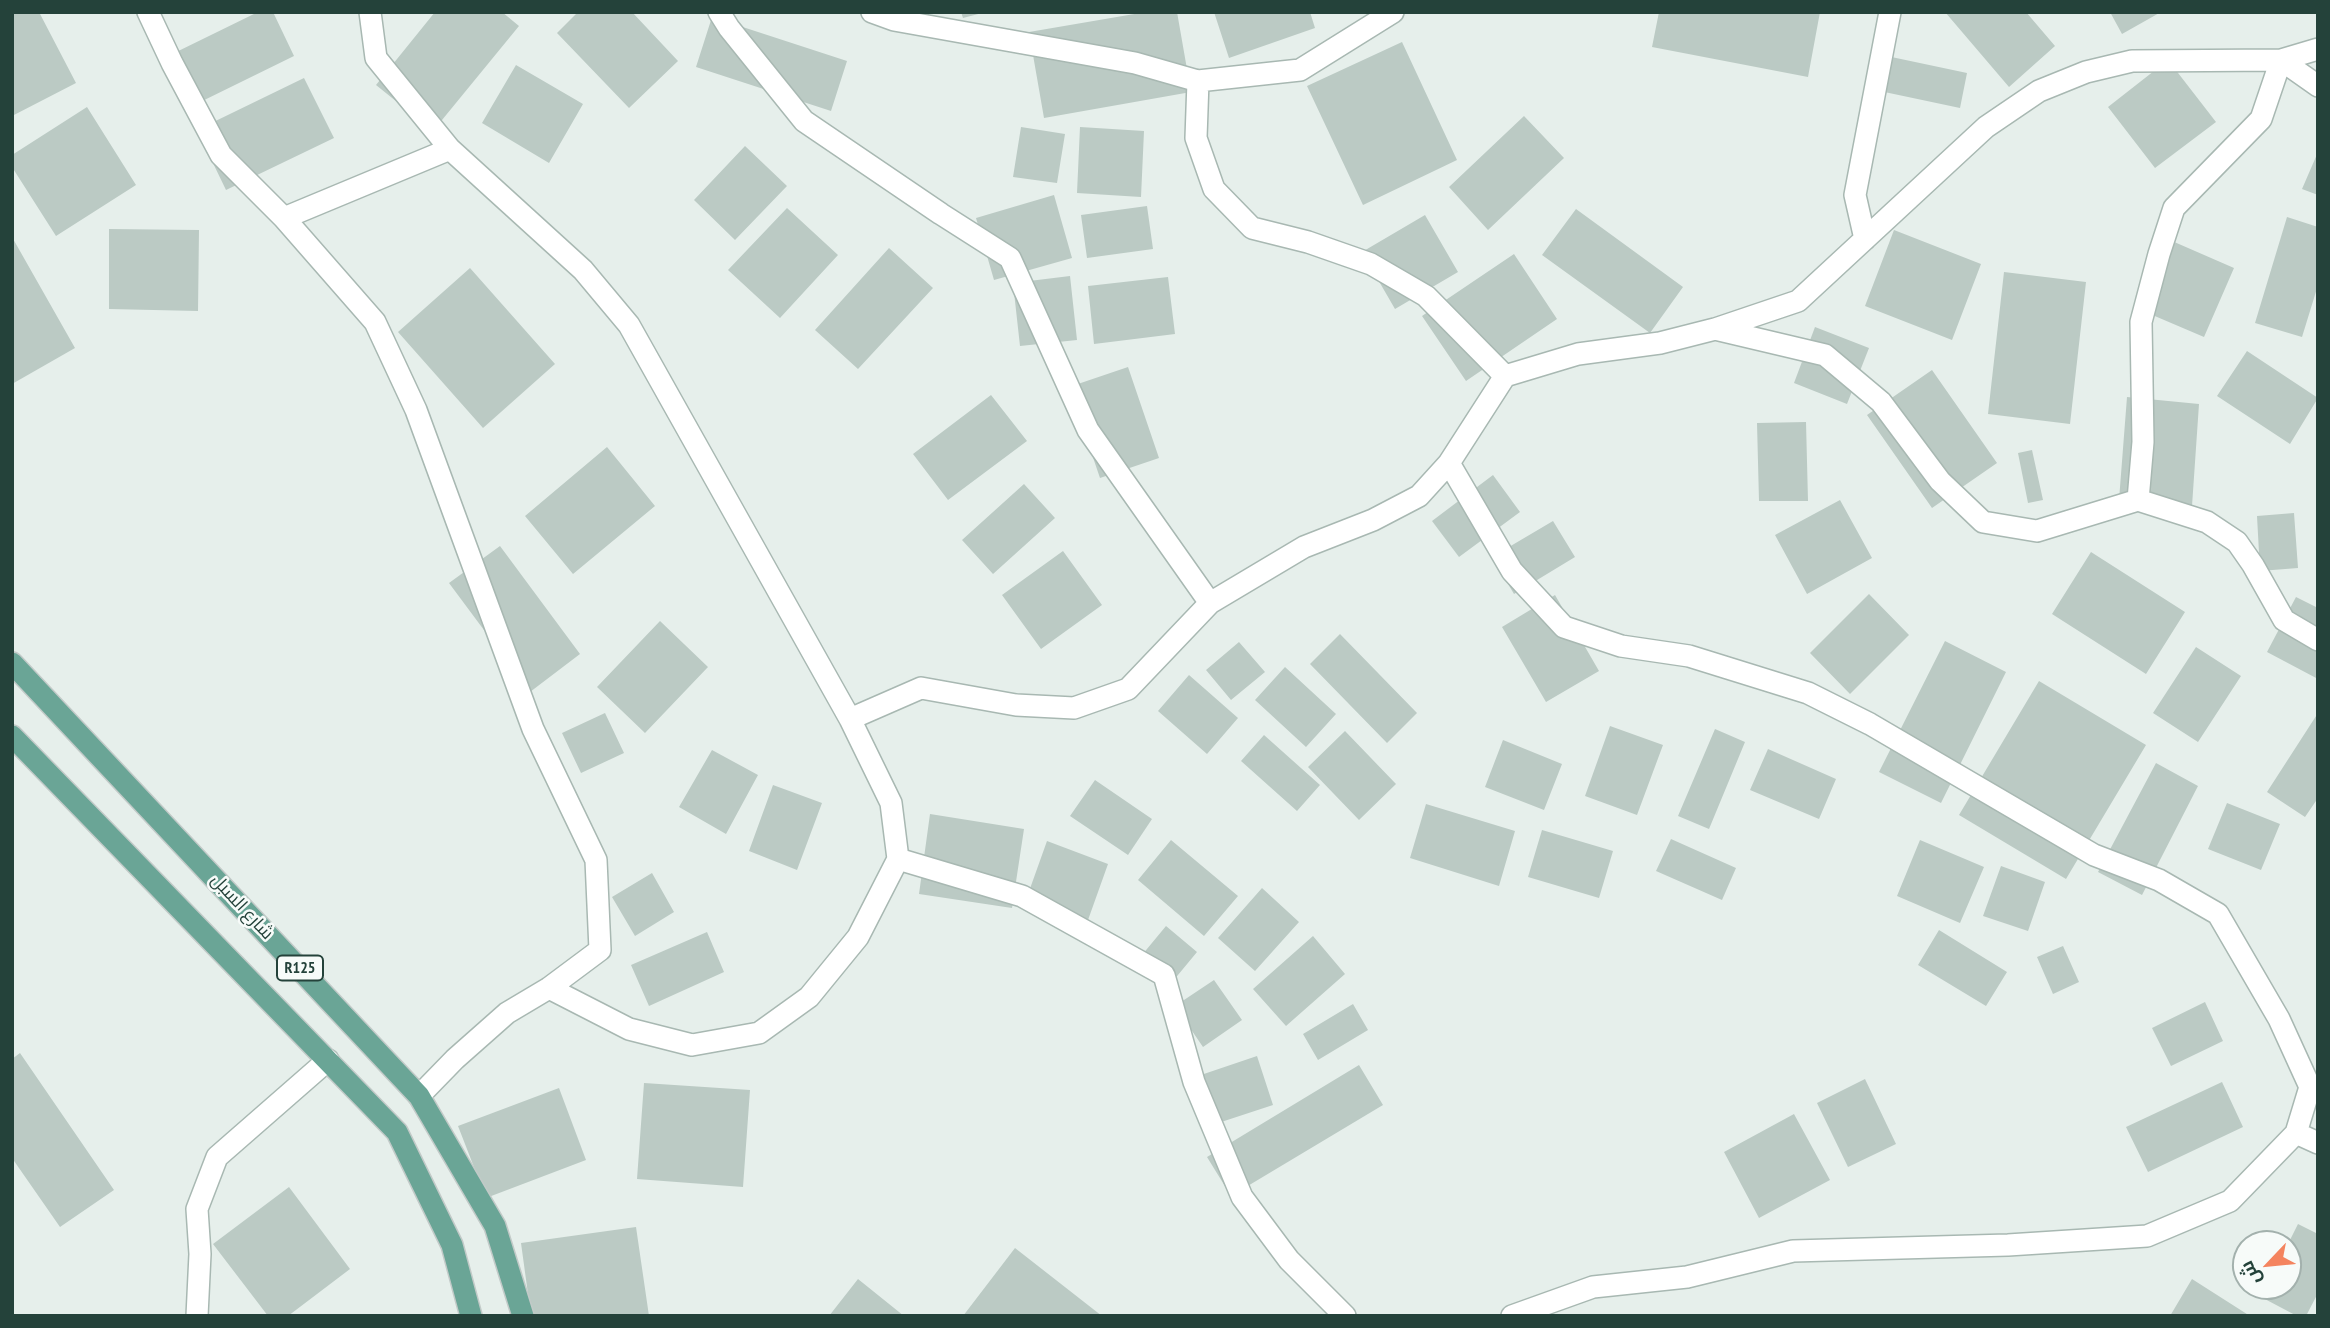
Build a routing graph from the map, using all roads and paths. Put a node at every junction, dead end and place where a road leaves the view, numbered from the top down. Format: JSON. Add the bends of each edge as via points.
{"nodes":[{"id":1,"x":148,"y":12,"type":"edge"},
{"id":2,"x":370,"y":12,"type":"edge"},
{"id":3,"x":719,"y":12,"type":"edge"},
{"id":4,"x":872,"y":12,"type":"edge"},
{"id":5,"x":1394,"y":12,"type":"edge"},
{"id":6,"x":1890,"y":12,"type":"edge"},
{"id":7,"x":2318,"y":49,"type":"edge"},
{"id":8,"x":2281,"y":60,"type":"junction"},
{"id":9,"x":1198,"y":81,"type":"junction"},
{"id":10,"x":2318,"y":86,"type":"edge"},
{"id":11,"x":450,"y":149,"type":"junction"},
{"id":12,"x":284,"y":218,"type":"junction"},
{"id":13,"x":1865,"y":239,"type":"junction"},
{"id":14,"x":1715,"y":329,"type":"junction"},
{"id":15,"x":1505,"y":376,"type":"junction"},
{"id":16,"x":1449,"y":463,"type":"junction"},
{"id":17,"x":2138,"y":500,"type":"junction"},
{"id":18,"x":1210,"y":603,"type":"junction"},
{"id":19,"x":2318,"y":640,"type":"edge"},
{"id":20,"x":12,"y":663,"type":"edge"},
{"id":21,"x":850,"y":719,"type":"junction"},
{"id":22,"x":12,"y":736,"type":"edge"},
{"id":23,"x":898,"y":859,"type":"junction"},
{"id":24,"x":549,"y":988,"type":"junction"},
{"id":25,"x":328,"y":1060,"type":"junction"},
{"id":26,"x":419,"y":1096,"type":"junction"},
{"id":27,"x":2296,"y":1133,"type":"junction"},
{"id":28,"x":2318,"y":1143,"type":"edge"},
{"id":29,"x":197,"y":1316,"type":"edge"},
{"id":30,"x":471,"y":1316,"type":"edge"},
{"id":31,"x":523,"y":1316,"type":"edge"},
{"id":32,"x":1345,"y":1316,"type":"edge"},
{"id":33,"x":1513,"y":1316,"type":"edge"}],
"edges":[{"from":1,"to":12,"type":"street","via":[[221,155]]},
{"from":2,"to":11,"type":"street","via":[[376,58]]},
{"from":3,"to":18,"type":"street","via":[[804,121],[1010,258],[1088,429]]},
{"from":4,"to":9,"type":"street","via":[[894,20],[1135,63]]},
{"from":5,"to":9,"type":"street","via":[[1300,70]]},
{"from":6,"to":13,"type":"street","via":[[1855,195]]},
{"from":7,"to":8,"type":"street"},
{"from":8,"to":10,"type":"street"},
{"from":8,"to":13,"type":"street","via":[[2132,61],[2086,72],[2039,91],[1986,127]]},
{"from":8,"to":17,"type":"street","via":[[2261,119],[2174,208],[2141,322],[2143,442]]},
{"from":9,"to":15,"type":"street","via":[[1196,138],[1214,189],[1252,228],[1371,264],[1426,296]]},
{"from":11,"to":12,"type":"street"},
{"from":11,"to":21,"type":"street","via":[[583,270],[629,325]]},
{"from":12,"to":24,"type":"street","via":[[375,322],[416,410],[533,729],[596,860],[600,950]]},
{"from":13,"to":14,"type":"street","via":[[1798,301]]},
{"from":14,"to":15,"type":"street","via":[[1660,343],[1578,354]]},
{"from":14,"to":17,"type":"street","via":[[1825,355],[1881,402],[1940,481],[1983,522],[2037,531]]},
{"from":15,"to":16,"type":"street"},
{"from":16,"to":18,"type":"street","via":[[1419,496],[1304,547]]},
{"from":16,"to":27,"type":"street","via":[[1511,570],[1564,627],[1620,646],[1689,656],[1808,693],[1870,724],[2094,855],[2159,880],[2218,914],[2279,1019],[2311,1087]]},
{"from":17,"to":19,"type":"street","via":[[2207,522],[2237,542],[2284,620]]},
{"from":18,"to":21,"type":"street","via":[[1128,689],[1073,709],[1016,705],[921,688]]},
{"from":20,"to":26,"type":"main road","name":"شارع السبل","number":"R125"},
{"from":21,"to":23,"type":"street","via":[[891,803]]},
{"from":22,"to":25,"type":"main road","number":"R125"},
{"from":23,"to":24,"type":"street","via":[[858,937],[809,997],[759,1032],[692,1045],[629,1029]]},
{"from":23,"to":32,"type":"street","via":[[1022,896],[1164,975],[1194,1082],[1242,1198],[1289,1260]]},
{"from":24,"to":26,"type":"street","via":[[507,1013]]},
{"from":25,"to":29,"type":"street","via":[[217,1157],[197,1209]]},
{"from":25,"to":30,"type":"main road","number":"R125","via":[[397,1132],[452,1245]]},
{"from":26,"to":31,"type":"main road","name":"شارع السبل","number":"R125","via":[[495,1226]]},
{"from":27,"to":28,"type":"street"},
{"from":27,"to":33,"type":"street","via":[[2230,1201],[2147,1236],[1793,1251],[1687,1277],[1593,1287]]}]}
